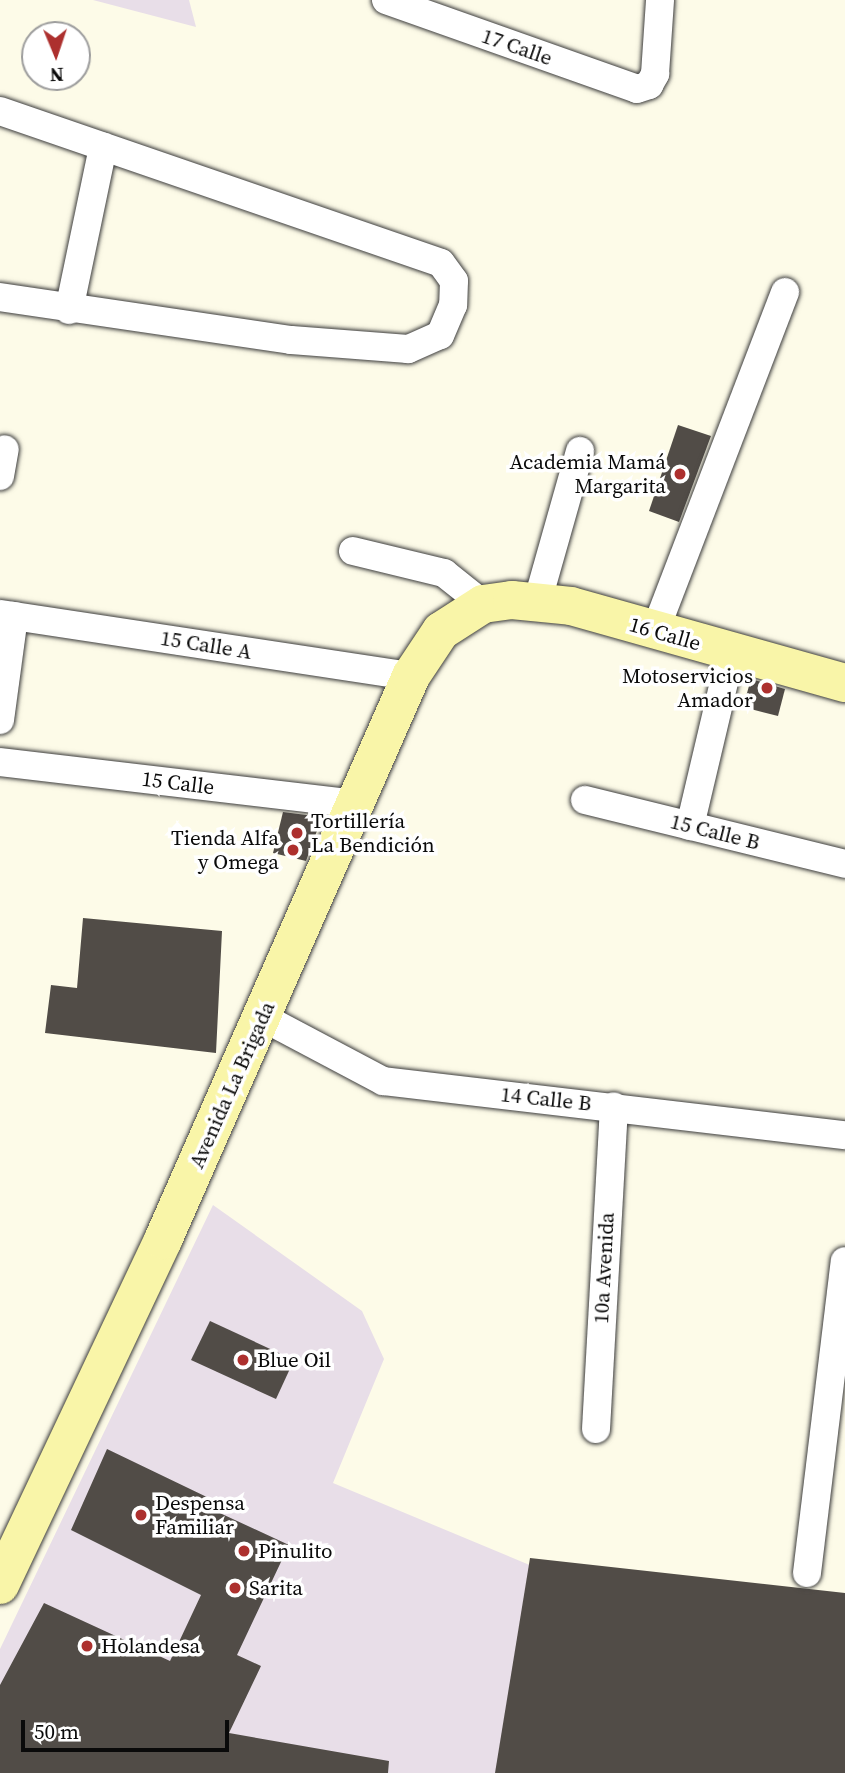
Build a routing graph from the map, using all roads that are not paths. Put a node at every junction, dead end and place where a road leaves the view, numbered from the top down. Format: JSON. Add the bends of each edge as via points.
{"nodes":[{"id":1,"x":386,"y":0,"type":"edge"},
{"id":2,"x":660,"y":0,"type":"edge"},
{"id":3,"x":0,"y":111,"type":"edge"},
{"id":4,"x":103,"y":147,"type":"junction"},
{"id":5,"x":785,"y":292,"type":"dead end"},
{"id":6,"x":0,"y":297,"type":"edge"},
{"id":7,"x":69,"y":310,"type":"junction"},
{"id":8,"x":580,"y":451,"type":"dead end"},
{"id":9,"x":354,"y":551,"type":"dead end"},
{"id":10,"x":537,"y":603,"type":"junction"},
{"id":11,"x":483,"y":604,"type":"junction"},
{"id":12,"x":7,"y":615,"type":"edge"},
{"id":13,"x":655,"y":631,"type":"junction"},
{"id":14,"x":731,"y":652,"type":"junction"},
{"id":15,"x":411,"y":676,"type":"junction"},
{"id":16,"x":845,"y":683,"type":"edge"},
{"id":17,"x":0,"y":720,"type":"edge"},
{"id":18,"x":0,"y":762,"type":"edge"},
{"id":19,"x":585,"y":800,"type":"dead end"},
{"id":20,"x":355,"y":804,"type":"junction"},
{"id":21,"x":690,"y":826,"type":"junction"},
{"id":22,"x":845,"y":864,"type":"edge"},
{"id":23,"x":262,"y":1017,"type":"junction"},
{"id":24,"x":614,"y":1107,"type":"junction"},
{"id":25,"x":845,"y":1135,"type":"edge"},
{"id":26,"x":845,"y":1261,"type":"edge"},
{"id":27,"x":596,"y":1429,"type":"dead end"},
{"id":28,"x":807,"y":1573,"type":"dead end"},
{"id":29,"x":0,"y":1585,"type":"edge"}],
"edges":[{"from":1,"to":2,"type":"street","name":"17 Calle","via":[[637,89],[649,85],[655,74]]},
{"from":3,"to":4,"type":"street"},
{"from":4,"to":7,"type":"street"},
{"from":4,"to":7,"type":"street","via":[[441,263],[454,281],[453,304],[440,335],[408,349],[291,340]]},
{"from":5,"to":13,"type":"street"},
{"from":6,"to":7,"type":"street"},
{"from":8,"to":10,"type":"street"},
{"from":9,"to":11,"type":"street","via":[[444,573]]},
{"from":10,"to":11,"type":"main road","name":"16 Calle"},
{"from":10,"to":13,"type":"main road","name":"16 Calle","via":[[571,606]]},
{"from":11,"to":15,"type":"main road","name":"Avenida La Brigada","via":[[441,631]]},
{"from":12,"to":15,"type":"street","name":"15 Calle A"},
{"from":12,"to":17,"type":"street"},
{"from":13,"to":14,"type":"main road","name":"16 Calle"},
{"from":14,"to":16,"type":"main road","name":"16 Calle"},
{"from":14,"to":21,"type":"street"},
{"from":15,"to":20,"type":"main road","name":"Avenida La Brigada"},
{"from":18,"to":20,"type":"street","name":"15 Calle"},
{"from":19,"to":21,"type":"street","name":"15 Calle B"},
{"from":20,"to":23,"type":"main road","name":"Avenida La Brigada"},
{"from":21,"to":22,"type":"street","name":"15 Calle B"},
{"from":23,"to":24,"type":"street","name":"14 Calle B","via":[[383,1081]]},
{"from":23,"to":29,"type":"main road","name":"Avenida La Brigada","via":[[163,1240]]},
{"from":24,"to":25,"type":"street","name":"14 Calle B"},
{"from":24,"to":27,"type":"street","name":"10a Avenida"},
{"from":26,"to":28,"type":"street"}]}
